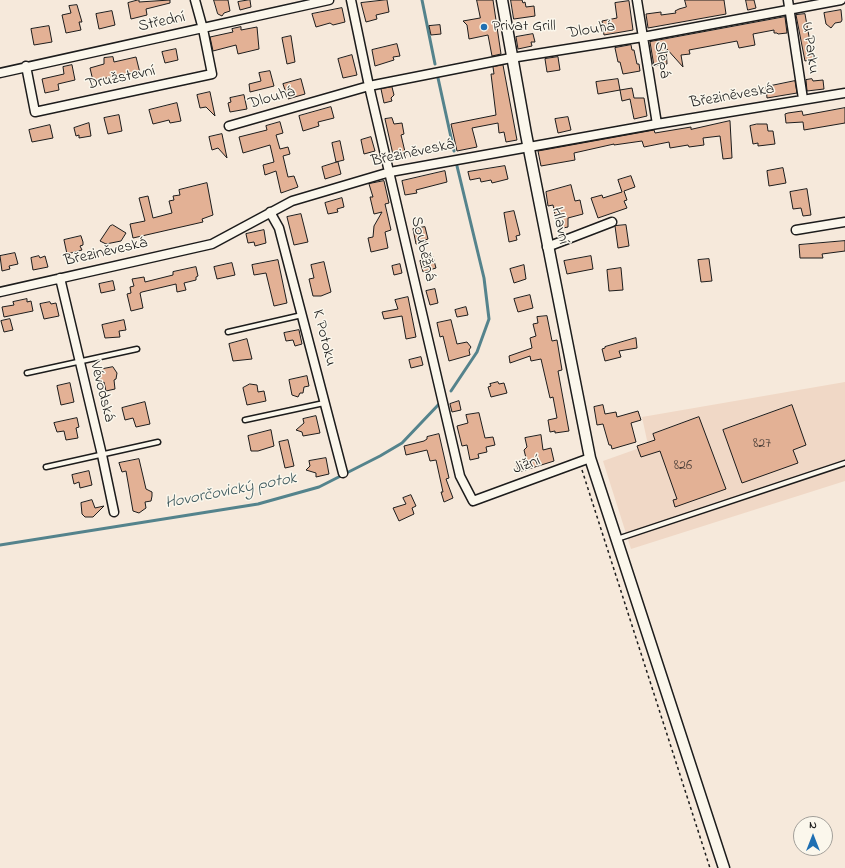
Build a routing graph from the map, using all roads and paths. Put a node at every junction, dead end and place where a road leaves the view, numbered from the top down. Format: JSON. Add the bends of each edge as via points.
{"nodes":[{"id":1,"x":195,"y":0,"type":"edge"},
{"id":2,"x":329,"y":0,"type":"edge"},
{"id":3,"x":351,"y":0,"type":"edge"},
{"id":4,"x":502,"y":0,"type":"edge"},
{"id":5,"x":638,"y":0,"type":"edge"},
{"id":6,"x":788,"y":0,"type":"edge"},
{"id":7,"x":841,"y":0,"type":"edge"},
{"id":8,"x":790,"y":9,"type":"junction"},
{"id":9,"x":203,"y":28,"type":"junction"},
{"id":10,"x":643,"y":37,"type":"junction"},
{"id":11,"x":511,"y":58,"type":"junction"},
{"id":12,"x":26,"y":66,"type":"junction"},
{"id":13,"x":0,"y":72,"type":"edge"},
{"id":14,"x":369,"y":86,"type":"junction"},
{"id":15,"x":845,"y":93,"type":"edge"},
{"id":16,"x":802,"y":99,"type":"junction"},
{"id":17,"x":657,"y":124,"type":"junction"},
{"id":18,"x":230,"y":126,"type":"dead end"},
{"id":19,"x":528,"y":146,"type":"junction"},
{"id":20,"x":390,"y":172,"type":"junction"},
{"id":21,"x":270,"y":212,"type":"junction"},
{"id":22,"x":612,"y":222,"type":"dead end"},
{"id":23,"x":845,"y":222,"type":"edge"},
{"id":24,"x":796,"y":230,"type":"dead end"},
{"id":25,"x":547,"y":247,"type":"junction"},
{"id":26,"x":60,"y":278,"type":"junction"},
{"id":27,"x":0,"y":292,"type":"edge"},
{"id":28,"x":302,"y":315,"type":"junction"},
{"id":29,"x":228,"y":332,"type":"dead end"},
{"id":30,"x":137,"y":349,"type":"dead end"},
{"id":31,"x":79,"y":363,"type":"junction"},
{"id":32,"x":27,"y":374,"type":"dead end"},
{"id":33,"x":325,"y":403,"type":"junction"},
{"id":34,"x":245,"y":420,"type":"dead end"},
{"id":35,"x":158,"y":442,"type":"dead end"},
{"id":36,"x":102,"y":455,"type":"junction"},
{"id":37,"x":590,"y":458,"type":"junction"},
{"id":38,"x":580,"y":462,"type":"junction"},
{"id":39,"x":845,"y":463,"type":"edge"},
{"id":40,"x":46,"y":468,"type":"dead end"},
{"id":41,"x":343,"y":473,"type":"dead end"},
{"id":42,"x":473,"y":501,"type":"joint"},
{"id":43,"x":114,"y":512,"type":"dead end"},
{"id":44,"x":617,"y":539,"type":"junction"},
{"id":45,"x":710,"y":868,"type":"edge"},
{"id":46,"x":724,"y":868,"type":"edge"}],
"edges":[{"from":1,"to":9,"type":"street"},
{"from":2,"to":9,"type":"street","name":"Střední"},
{"from":3,"to":14,"type":"street","name":"Souběžná"},
{"from":4,"to":11,"type":"street","name":"Hlavní"},
{"from":5,"to":10,"type":"street","name":"Slepá"},
{"from":6,"to":8,"type":"street","name":"U Parku"},
{"from":7,"to":8,"type":"street","name":"Dlouhá"},
{"from":8,"to":10,"type":"street","name":"Dlouhá"},
{"from":8,"to":16,"type":"street","name":"U Parku"},
{"from":9,"to":12,"type":"street","name":"Střední"},
{"from":9,"to":12,"type":"street","name":"Družstevní","via":[[212,74],[35,112]]},
{"from":10,"to":11,"type":"street","name":"Dlouhá"},
{"from":10,"to":17,"type":"street","name":"Slepá"},
{"from":11,"to":14,"type":"street","name":"Dlouhá"},
{"from":11,"to":19,"type":"street","name":"Hlavní"},
{"from":12,"to":13,"type":"street","name":"Střední"},
{"from":14,"to":18,"type":"street","name":"Dlouhá"},
{"from":14,"to":20,"type":"street","name":"Souběžná"},
{"from":15,"to":16,"type":"street","name":"Březiněveská"},
{"from":16,"to":17,"type":"street","name":"Březiněveská"},
{"from":17,"to":19,"type":"street","name":"Březiněveská"},
{"from":19,"to":20,"type":"street","name":"Březiněveská"},
{"from":19,"to":25,"type":"street","name":"Hlavní"},
{"from":20,"to":21,"type":"street","name":"Březiněveská","via":[[292,201]]},
{"from":20,"to":42,"type":"street","name":"Souběžná","via":[[460,476]]},
{"from":21,"to":26,"type":"street","name":"Březiněveská","via":[[212,244]]},
{"from":21,"to":28,"type":"street","name":"K Potoku","via":[[279,228]]},
{"from":22,"to":25,"type":"street"},
{"from":23,"to":24,"type":"street"},
{"from":25,"to":37,"type":"street","name":"Hlavní"},
{"from":26,"to":27,"type":"street","name":"Březiněveská"},
{"from":26,"to":31,"type":"street","name":"Vévodská"},
{"from":28,"to":29,"type":"lane"},
{"from":28,"to":33,"type":"street","name":"K Potoku"},
{"from":30,"to":31,"type":"lane"},
{"from":31,"to":32,"type":"lane"},
{"from":31,"to":36,"type":"street","name":"Vévodská"},
{"from":33,"to":34,"type":"lane"},
{"from":33,"to":41,"type":"street","name":"K Potoku"},
{"from":35,"to":36,"type":"lane"},
{"from":36,"to":40,"type":"lane"},
{"from":36,"to":43,"type":"street","name":"Vévodská"},
{"from":37,"to":38,"type":"street","name":"Jižní"},
{"from":37,"to":44,"type":"street","name":"Hlavní"},
{"from":38,"to":42,"type":"street","name":"Jižní"},
{"from":38,"to":45,"type":"path"},
{"from":39,"to":44,"type":"lane"},
{"from":44,"to":46,"type":"street","name":"Hlavní"}]}
